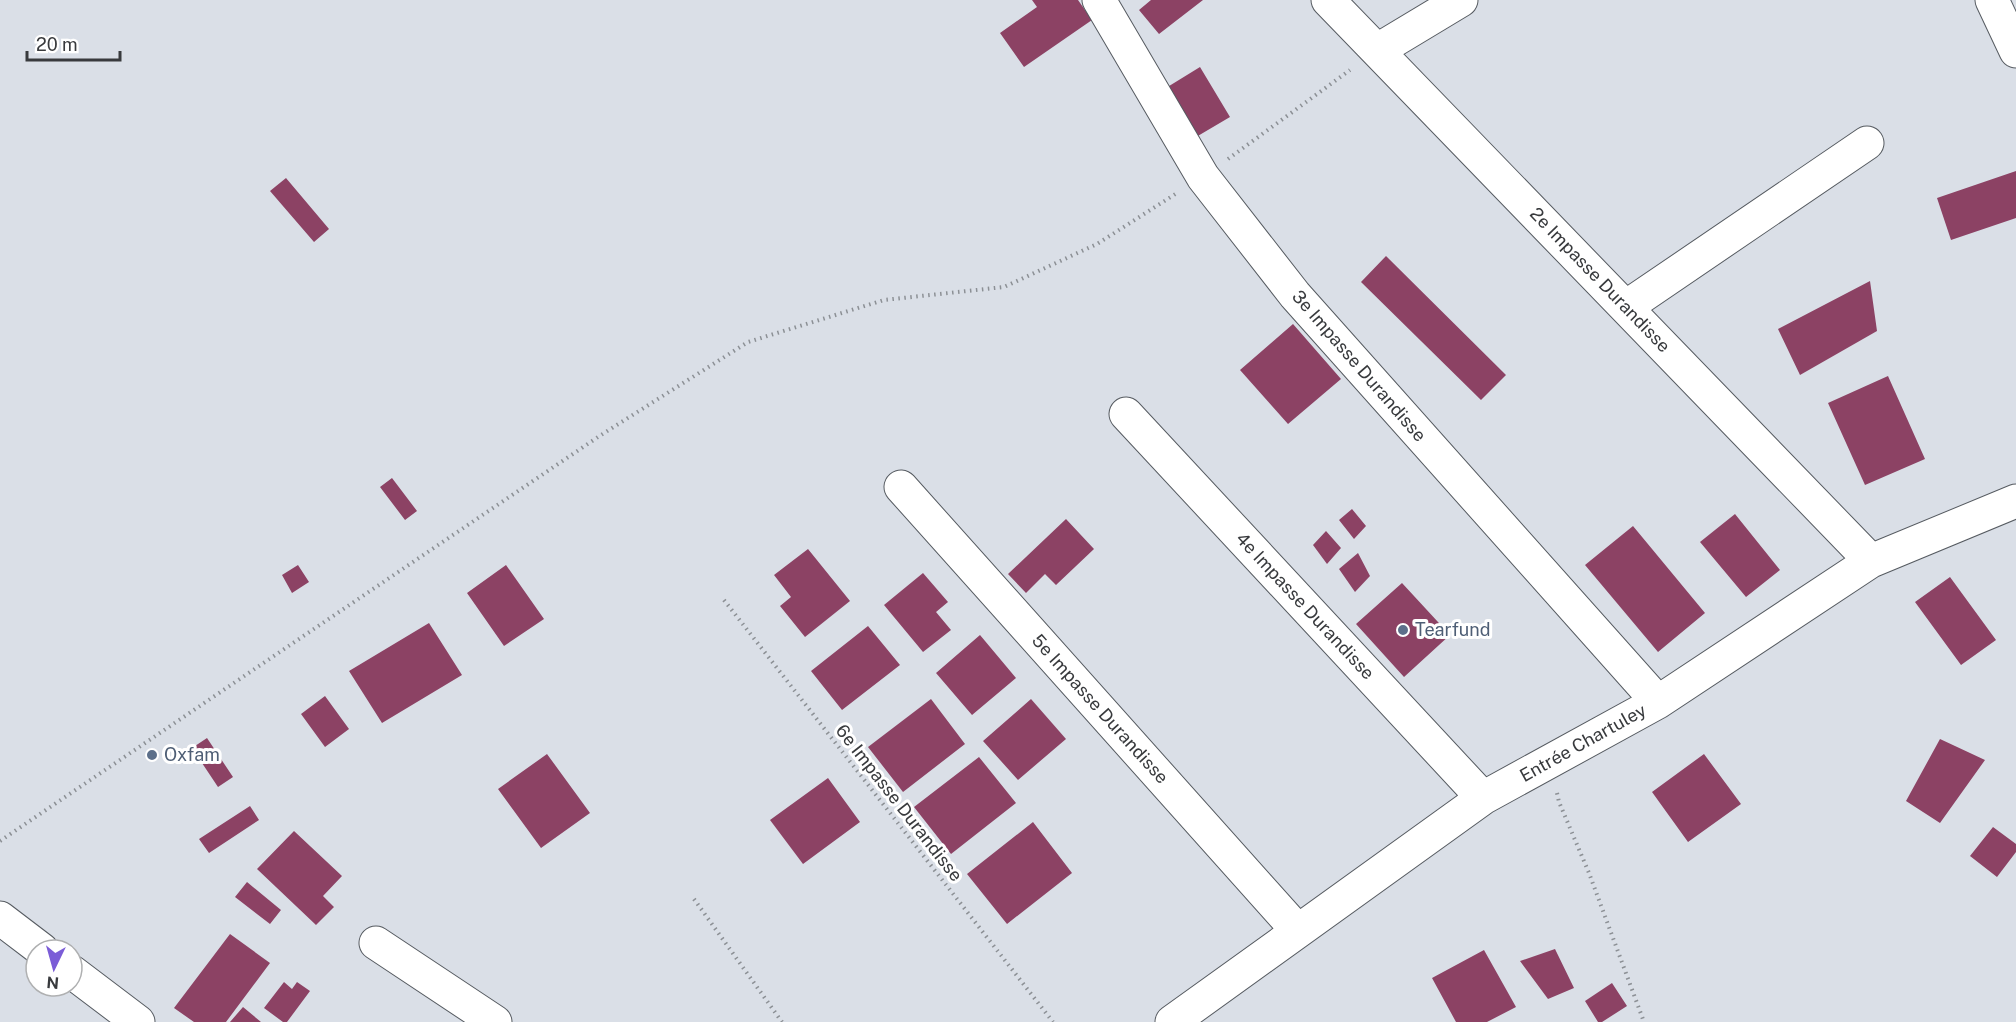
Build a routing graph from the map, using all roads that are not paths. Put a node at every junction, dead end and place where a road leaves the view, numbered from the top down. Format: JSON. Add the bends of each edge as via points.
{"nodes":[{"id":1,"x":1099,"y":0,"type":"edge"},
{"id":2,"x":1328,"y":0,"type":"edge"},
{"id":3,"x":1461,"y":0,"type":"edge"},
{"id":4,"x":1992,"y":0,"type":"edge"},
{"id":5,"x":1378,"y":50,"type":"junction"},
{"id":6,"x":2016,"y":51,"type":"edge"},
{"id":7,"x":1868,"y":143,"type":"dead end"},
{"id":8,"x":1626,"y":307,"type":"junction"},
{"id":9,"x":1126,"y":414,"type":"dead end"},
{"id":10,"x":902,"y":487,"type":"dead end"},
{"id":11,"x":2016,"y":501,"type":"edge"},
{"id":12,"x":1871,"y":561,"type":"junction"},
{"id":13,"x":1658,"y":702,"type":"junction"},
{"id":14,"x":1484,"y":798,"type":"junction"},
{"id":15,"x":0,"y":918,"type":"edge"},
{"id":16,"x":1298,"y":931,"type":"junction"},
{"id":17,"x":26,"y":938,"type":"edge"},
{"id":18,"x":376,"y":943,"type":"dead end"},
{"id":19,"x":84,"y":981,"type":"edge"},
{"id":20,"x":138,"y":1022,"type":"edge"},
{"id":21,"x":495,"y":1022,"type":"edge"},
{"id":22,"x":1172,"y":1022,"type":"edge"}],
"edges":[{"from":1,"to":13,"type":"street","name":"3e Impasse Durandisse","via":[[1203,177],[1295,295]]},
{"from":2,"to":5,"type":"street","name":"2e Impasse Durandisse"},
{"from":3,"to":5,"type":"street"},
{"from":4,"to":6,"type":"street"},
{"from":5,"to":8,"type":"street","name":"2e Impasse Durandisse"},
{"from":7,"to":8,"type":"street"},
{"from":8,"to":12,"type":"street","name":"2e Impasse Durandisse"},
{"from":9,"to":14,"type":"street","name":"4e Impasse Durandisse"},
{"from":10,"to":16,"type":"street","name":"5e Impasse Durandisse"},
{"from":11,"to":12,"type":"street","name":"Entrée Chartuley"},
{"from":12,"to":13,"type":"street","name":"Entrée Chartuley"},
{"from":13,"to":14,"type":"street","name":"Entrée Chartuley"},
{"from":14,"to":16,"type":"street","name":"Entrée Chartuley"},
{"from":15,"to":17,"type":"street"},
{"from":16,"to":22,"type":"street","name":"Entrée Chartuley"},
{"from":18,"to":21,"type":"street"},
{"from":19,"to":20,"type":"street"}]}
